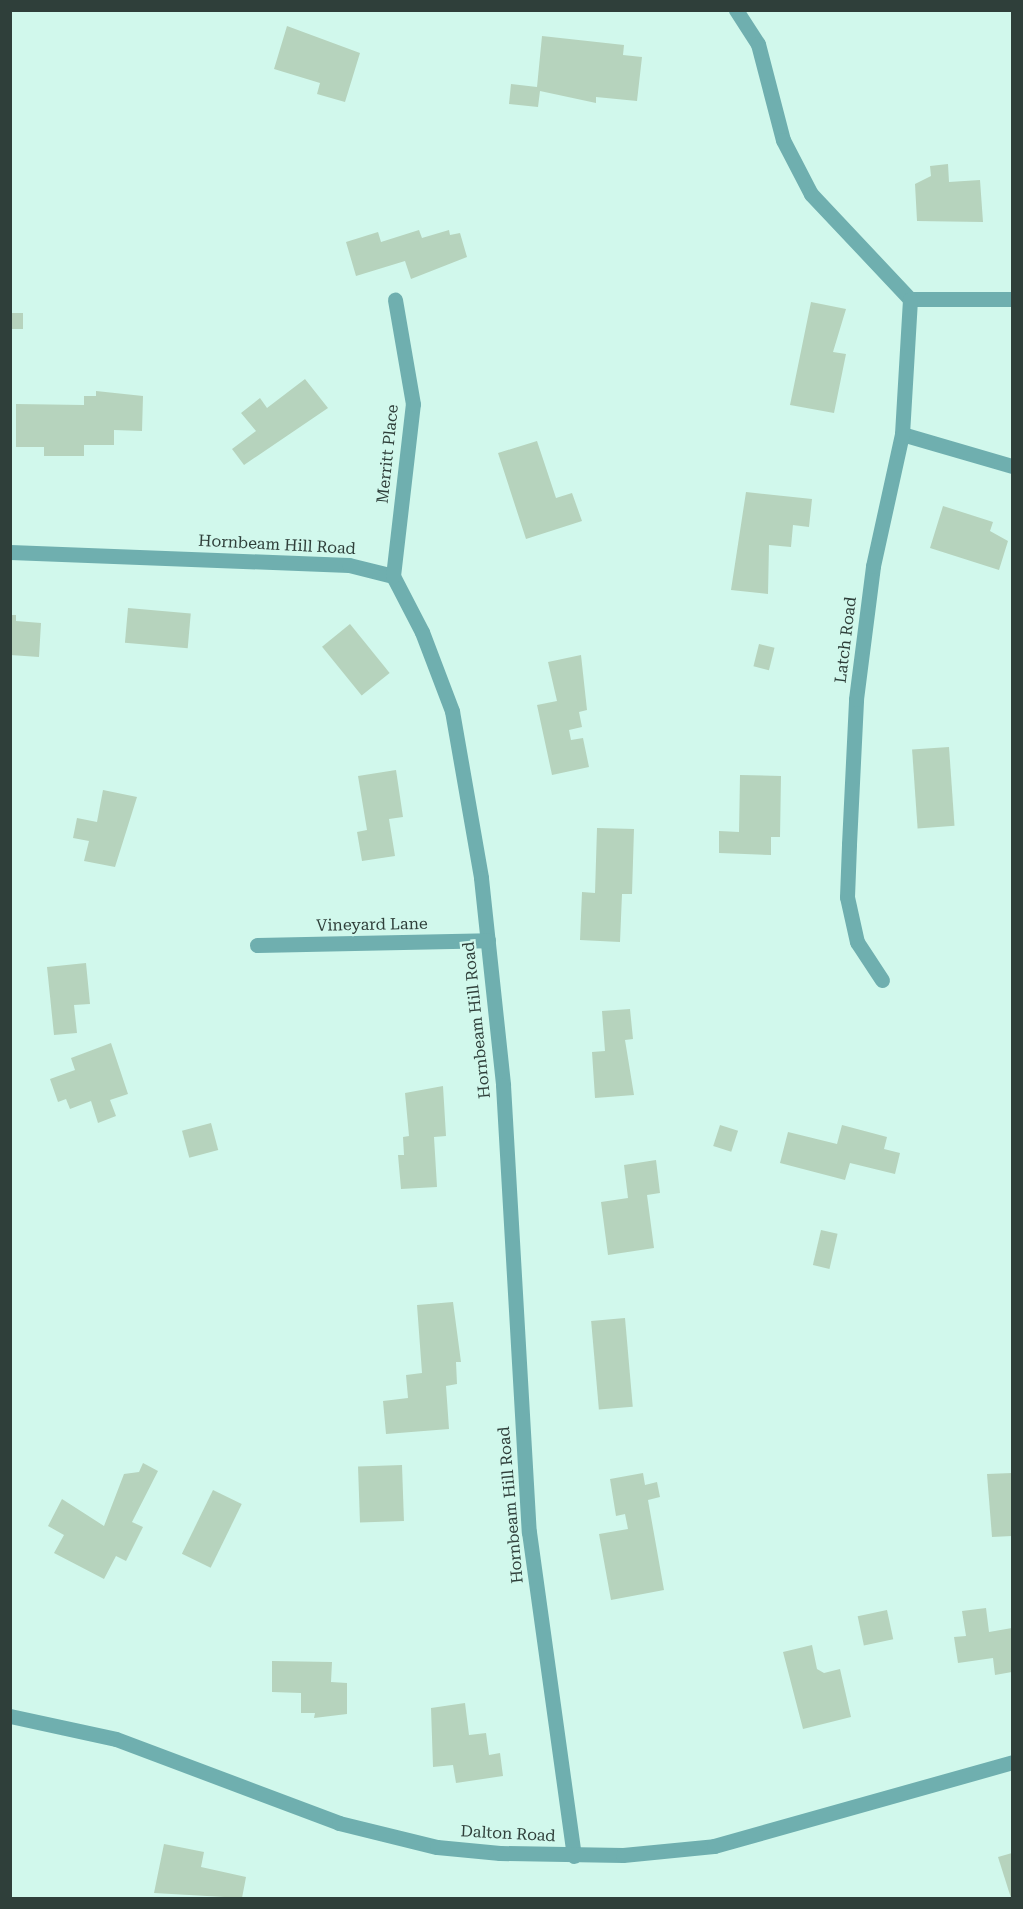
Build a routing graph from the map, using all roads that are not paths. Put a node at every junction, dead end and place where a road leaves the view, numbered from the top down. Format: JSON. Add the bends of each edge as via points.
{"nodes":[{"id":1,"x":736,"y":10,"type":"edge"},
{"id":2,"x":910,"y":299,"type":"junction"},
{"id":3,"x":1012,"y":299,"type":"edge"},
{"id":4,"x":395,"y":300,"type":"dead end"},
{"id":5,"x":902,"y":434,"type":"junction"},
{"id":6,"x":1012,"y":466,"type":"edge"},
{"id":7,"x":10,"y":552,"type":"edge"},
{"id":8,"x":393,"y":576,"type":"junction"},
{"id":9,"x":488,"y":940,"type":"junction"},
{"id":10,"x":257,"y":945,"type":"dead end"},
{"id":11,"x":882,"y":980,"type":"dead end"},
{"id":12,"x":10,"y":1716,"type":"edge"},
{"id":13,"x":1012,"y":1762,"type":"edge"},
{"id":14,"x":574,"y":1856,"type":"junction"}],
"edges":[{"from":1,"to":2,"type":"street","via":[[758,44],[783,140],[811,194]]},
{"from":2,"to":3,"type":"street"},
{"from":2,"to":5,"type":"street","name":"Latch Road"},
{"from":4,"to":8,"type":"street","name":"Merritt Place","via":[[413,404]]},
{"from":5,"to":6,"type":"street"},
{"from":5,"to":11,"type":"street","name":"Latch Road","via":[[873,566],[856,699],[847,897],[857,942]]},
{"from":7,"to":8,"type":"street","name":"Hornbeam Hill Road","via":[[349,565]]},
{"from":8,"to":9,"type":"street","name":"Hornbeam Hill Road","via":[[422,632],[452,711]]},
{"from":9,"to":10,"type":"street","name":"Vineyard Lane"},
{"from":9,"to":14,"type":"street","name":"Hornbeam Hill Road","via":[[503,1085],[528,1532]]},
{"from":12,"to":14,"type":"street","name":"Dalton Road","via":[[116,1739],[307,1814],[403,1840],[462,1851]]},
{"from":13,"to":14,"type":"street","name":"Dalton Road","via":[[745,1840],[683,1851]]}]}
